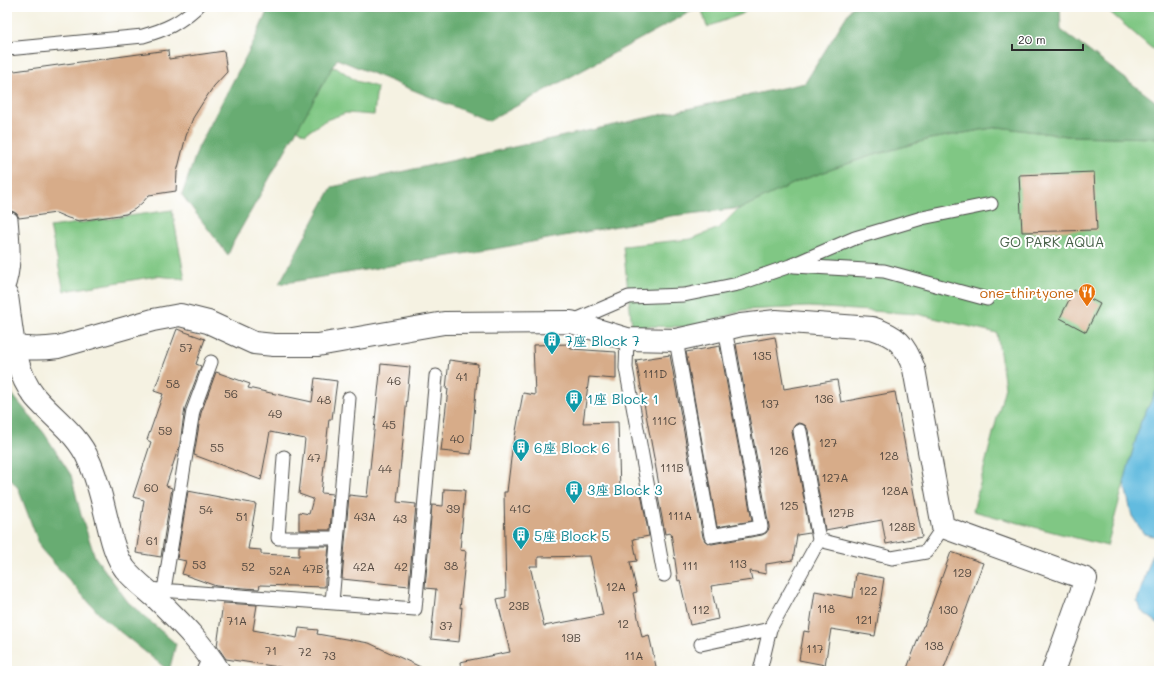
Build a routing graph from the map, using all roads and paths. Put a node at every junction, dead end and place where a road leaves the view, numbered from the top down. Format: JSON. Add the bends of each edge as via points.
{"nodes":[{"id":1,"x":197,"y":7,"type":"edge"},
{"id":2,"x":7,"y":49,"type":"edge"},
{"id":3,"x":991,"y":204,"type":"dead end"},
{"id":4,"x":11,"y":219,"type":"dead end"},
{"id":5,"x":790,"y":266,"type":"junction"},
{"id":6,"x":7,"y":290,"type":"edge"},
{"id":7,"x":7,"y":296,"type":"edge"},
{"id":8,"x":987,"y":299,"type":"dead end"},
{"id":9,"x":571,"y":322,"type":"junction"},
{"id":10,"x":725,"y":330,"type":"junction"},
{"id":11,"x":627,"y":339,"type":"junction"},
{"id":12,"x":676,"y":340,"type":"junction"},
{"id":13,"x":15,"y":347,"type":"junction"},
{"id":14,"x":211,"y":362,"type":"dead end"},
{"id":15,"x":436,"y":376,"type":"dead end"},
{"id":16,"x":349,"y":398,"type":"dead end"},
{"id":17,"x":800,"y":431,"type":"dead end"},
{"id":18,"x":284,"y":457,"type":"dead end"},
{"id":19,"x":943,"y":528,"type":"junction"},
{"id":20,"x":337,"y":538,"type":"junction"},
{"id":21,"x":819,"y":540,"type":"junction"},
{"id":22,"x":664,"y":575,"type":"dead end"},
{"id":23,"x":155,"y":590,"type":"junction"},
{"id":24,"x":332,"y":603,"type":"junction"},
{"id":25,"x":770,"y":629,"type":"junction"},
{"id":26,"x":701,"y":644,"type":"dead end"},
{"id":27,"x":211,"y":666,"type":"edge"},
{"id":28,"x":760,"y":671,"type":"edge"},
{"id":29,"x":1053,"y":671,"type":"edge"}],
"edges":[{"from":1,"to":2,"type":"lane","via":[[164,30],[143,36]]},
{"from":3,"to":5,"type":"lane","via":[[922,218],[862,236]]},
{"from":4,"to":6,"type":"lane","via":[[14,257]]},
{"from":5,"to":8,"type":"lane","via":[[884,271]]},
{"from":5,"to":9,"type":"lane","via":[[738,284],[684,294],[629,297]]},
{"from":7,"to":13,"type":"street"},
{"from":9,"to":11,"type":"street"},
{"from":9,"to":13,"type":"street","via":[[444,323],[318,345],[274,345],[254,342],[208,322],[180,315],[152,320],[58,347]]},
{"from":10,"to":12,"type":"street"},
{"from":10,"to":12,"type":"lane","via":[[761,527],[711,536]]},
{"from":10,"to":19,"type":"street","via":[[741,325],[776,321],[872,328],[886,333],[899,342],[909,354],[914,369]]},
{"from":11,"to":12,"type":"street"},
{"from":11,"to":22,"type":"lane","via":[[626,368]]},
{"from":13,"to":23,"type":"street","via":[[25,382],[71,433],[89,460],[112,542],[125,569],[135,580]]},
{"from":14,"to":23,"type":"lane","via":[[193,411]]},
{"from":15,"to":24,"type":"lane","via":[[415,609]]},
{"from":16,"to":20,"type":"lane"},
{"from":17,"to":21,"type":"lane"},
{"from":18,"to":20,"type":"lane","via":[[278,538]]},
{"from":19,"to":21,"type":"lane","via":[[926,552],[892,558]]},
{"from":19,"to":29,"type":"street","via":[[1086,579]]},
{"from":20,"to":24,"type":"lane"},
{"from":21,"to":25,"type":"lane"},
{"from":23,"to":24,"type":"lane"},
{"from":23,"to":27,"type":"street","via":[[194,636]]},
{"from":25,"to":26,"type":"lane"},
{"from":25,"to":28,"type":"lane"}]}
